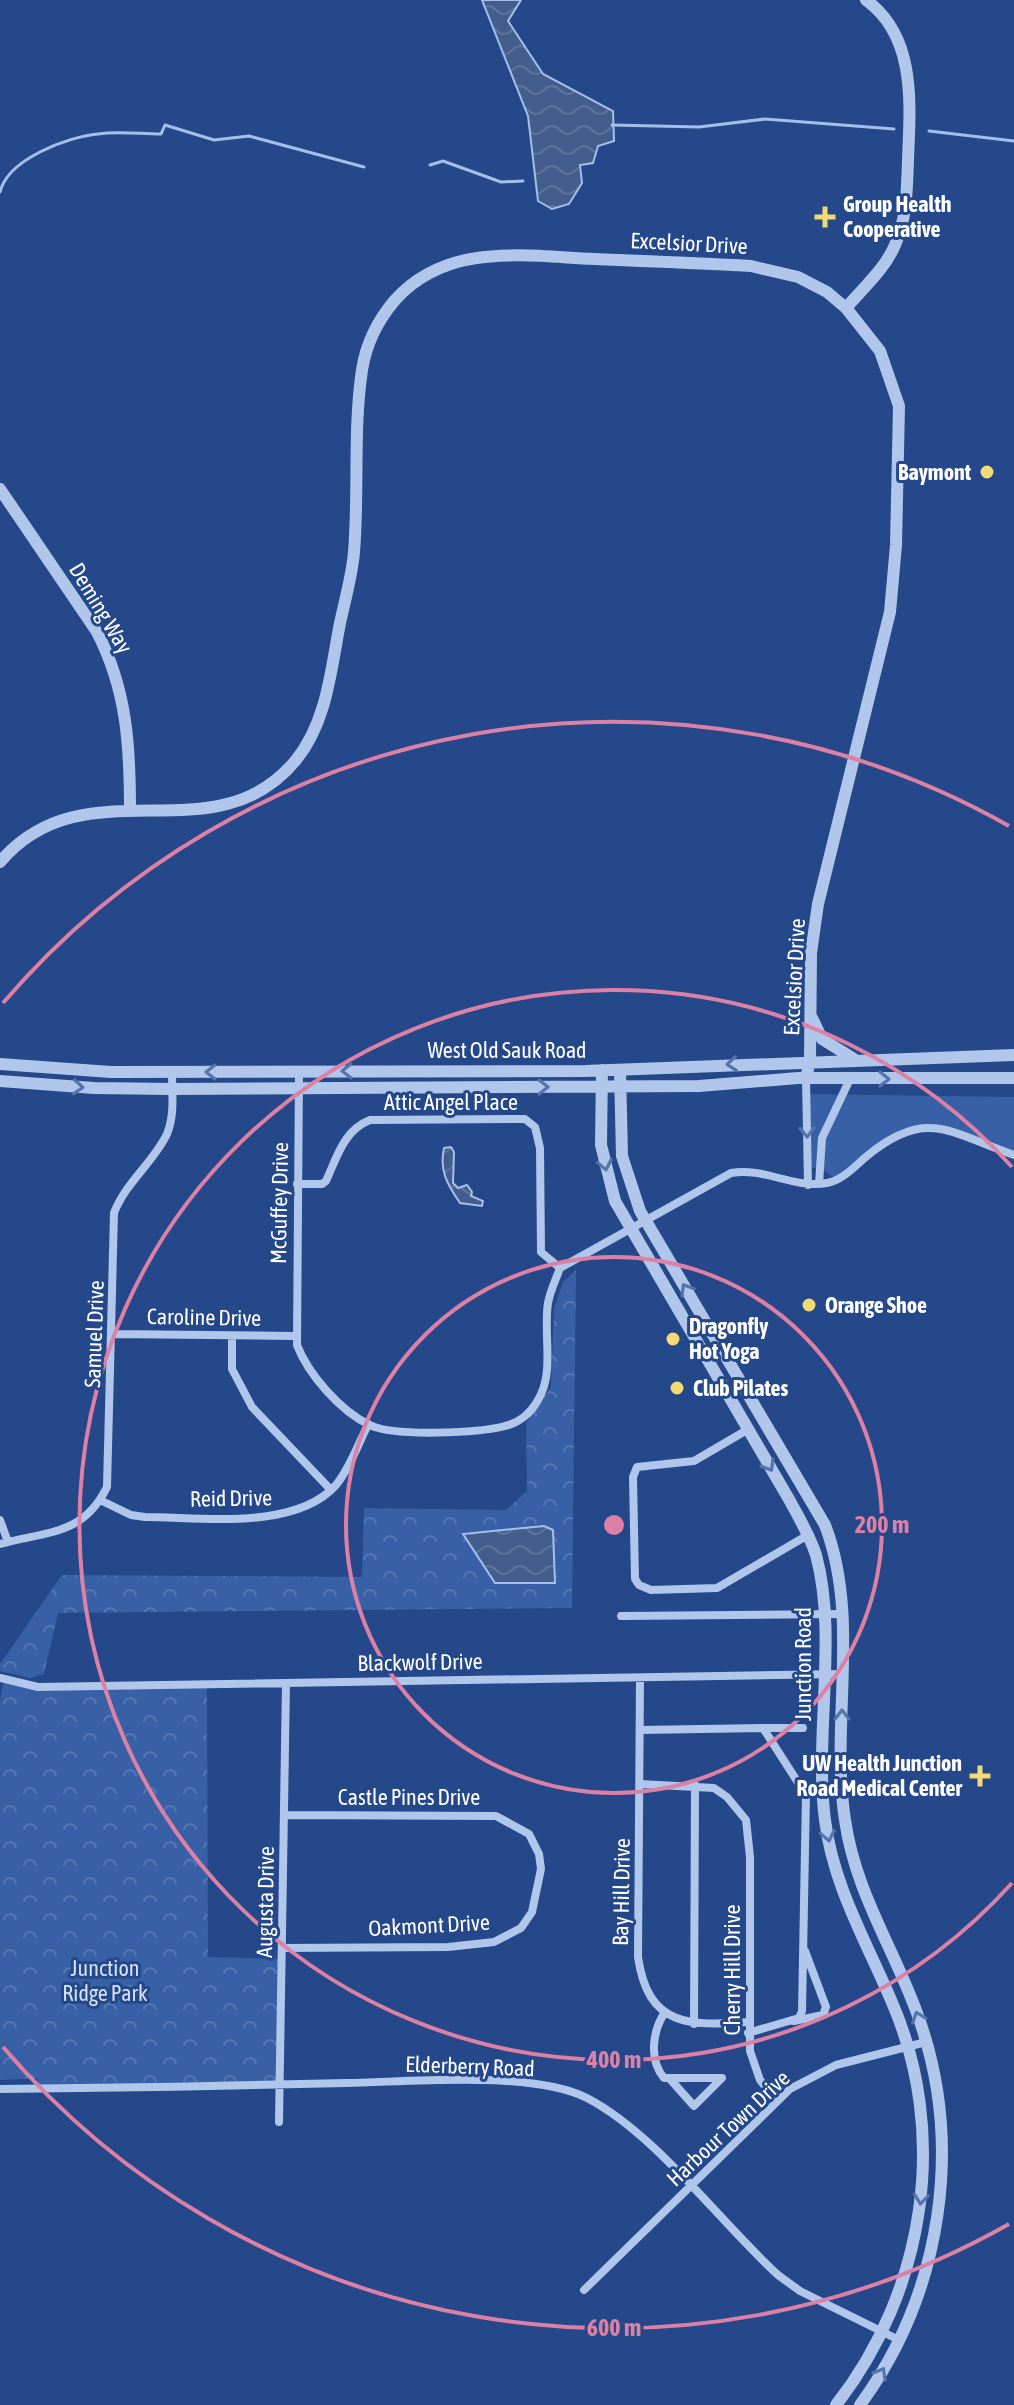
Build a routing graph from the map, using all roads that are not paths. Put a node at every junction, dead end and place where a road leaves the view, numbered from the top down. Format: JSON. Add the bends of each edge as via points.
{"nodes":[{"id":1,"x":866,"y":0,"type":"edge"},
{"id":2,"x":889,"y":0,"type":"edge"},
{"id":3,"x":878,"y":11,"type":"junction"},
{"id":4,"x":846,"y":308,"type":"junction"},
{"id":5,"x":0,"y":489,"type":"edge"},
{"id":6,"x":130,"y":810,"type":"junction"},
{"id":7,"x":0,"y":862,"type":"edge"},
{"id":8,"x":811,"y":1015,"type":"junction"},
{"id":9,"x":1014,"y":1055,"type":"edge"},
{"id":10,"x":810,"y":1060,"type":"junction"},
{"id":11,"x":856,"y":1060,"type":"junction"},
{"id":12,"x":0,"y":1064,"type":"edge"},
{"id":13,"x":602,"y":1070,"type":"junction"},
{"id":14,"x":620,"y":1070,"type":"junction"},
{"id":15,"x":299,"y":1071,"type":"junction"},
{"id":16,"x":172,"y":1072,"type":"junction"},
{"id":17,"x":806,"y":1078,"type":"junction"},
{"id":18,"x":1014,"y":1078,"type":"edge"},
{"id":19,"x":850,"y":1079,"type":"junction"},
{"id":20,"x":0,"y":1081,"type":"edge"},
{"id":21,"x":601,"y":1087,"type":"junction"},
{"id":22,"x":620,"y":1087,"type":"junction"},
{"id":23,"x":299,"y":1088,"type":"junction"},
{"id":24,"x":172,"y":1089,"type":"junction"},
{"id":25,"x":1014,"y":1155,"type":"edge"},
{"id":26,"x":297,"y":1184,"type":"junction"},
{"id":27,"x":819,"y":1184,"type":"junction"},
{"id":28,"x":808,"y":1185,"type":"junction"},
{"id":29,"x":646,"y":1221,"type":"junction"},
{"id":30,"x":630,"y":1230,"type":"junction"},
{"id":31,"x":560,"y":1268,"type":"junction"},
{"id":32,"x":112,"y":1334,"type":"junction"},
{"id":33,"x":232,"y":1336,"type":"junction"},
{"id":34,"x":295,"y":1336,"type":"junction"},
{"id":35,"x":368,"y":1425,"type":"junction"},
{"id":36,"x":747,"y":1430,"type":"junction"},
{"id":37,"x":331,"y":1490,"type":"junction"},
{"id":38,"x":100,"y":1500,"type":"junction"},
{"id":39,"x":0,"y":1520,"type":"edge"},
{"id":40,"x":808,"y":1535,"type":"junction"},
{"id":41,"x":4,"y":1543,"type":"edge"},
{"id":42,"x":824,"y":1614,"type":"junction"},
{"id":43,"x":842,"y":1614,"type":"junction"},
{"id":44,"x":621,"y":1616,"type":"dead end"},
{"id":45,"x":842,"y":1674,"type":"junction"},
{"id":46,"x":823,"y":1675,"type":"junction"},
{"id":47,"x":0,"y":1678,"type":"edge"},
{"id":48,"x":640,"y":1678,"type":"junction"},
{"id":49,"x":286,"y":1683,"type":"junction"},
{"id":50,"x":763,"y":1728,"type":"junction"},
{"id":51,"x":803,"y":1728,"type":"dead end"},
{"id":52,"x":640,"y":1730,"type":"junction"},
{"id":53,"x":640,"y":1784,"type":"junction"},
{"id":54,"x":695,"y":1785,"type":"junction"},
{"id":55,"x":284,"y":1815,"type":"junction"},
{"id":56,"x":540,"y":1879,"type":"joint"},
{"id":57,"x":804,"y":1947,"type":"junction"},
{"id":58,"x":282,"y":1948,"type":"junction"},
{"id":59,"x":665,"y":2012,"type":"junction"},
{"id":60,"x":748,"y":2022,"type":"junction"},
{"id":61,"x":791,"y":2022,"type":"junction"},
{"id":62,"x":694,"y":2024,"type":"junction"},
{"id":63,"x":748,"y":2033,"type":"junction"},
{"id":64,"x":926,"y":2042,"type":"junction"},
{"id":65,"x":908,"y":2047,"type":"junction"},
{"id":66,"x":670,"y":2079,"type":"junction"},
{"id":67,"x":279,"y":2085,"type":"junction"},
{"id":68,"x":0,"y":2089,"type":"edge"},
{"id":69,"x":777,"y":2101,"type":"junction"},
{"id":70,"x":279,"y":2122,"type":"dead end"},
{"id":71,"x":690,"y":2187,"type":"junction"},
{"id":72,"x":584,"y":2290,"type":"dead end"},
{"id":73,"x":882,"y":2331,"type":"junction"},
{"id":74,"x":899,"y":2340,"type":"junction"},
{"id":75,"x":836,"y":2405,"type":"edge"},
{"id":76,"x":860,"y":2405,"type":"edge"}],
"edges":[{"from":1,"to":3,"type":"street"},
{"from":2,"to":3,"type":"street"},
{"from":3,"to":4,"type":"street","via":[[897,40],[908,79],[906,207],[894,249]]},
{"from":4,"to":6,"type":"street","name":"Excelsior Drive","via":[[798,277],[751,266],[483,256],[455,261],[423,276],[386,311],[362,367],[354,552],[314,731],[284,773],[240,801],[197,810]]},
{"from":4,"to":8,"type":"street","name":"Excelsior Drive","via":[[880,351],[899,406],[895,558],[890,612],[818,904]]},
{"from":5,"to":6,"type":"street","name":"Deming Way","via":[[97,632],[115,671],[128,727]]},
{"from":6,"to":7,"type":"street","name":"Excelsior Drive","via":[[60,818],[27,835]]},
{"from":8,"to":10,"type":"street","name":"Excelsior Drive"},
{"from":8,"to":11,"type":"street","via":[[822,1039]]},
{"from":9,"to":11,"type":"street","name":"West Old Sauk Road"},
{"from":10,"to":11,"type":"street","name":"West Old Sauk Road"},
{"from":10,"to":14,"type":"street","name":"West Old Sauk Road","one_way":true},
{"from":10,"to":17,"type":"street","name":"Excelsior Drive"},
{"from":12,"to":16,"type":"street","name":"West Old Sauk Road"},
{"from":13,"to":14,"type":"street","name":"West Old Sauk Road"},
{"from":13,"to":15,"type":"street","name":"West Old Sauk Road","one_way":true},
{"from":13,"to":21,"type":"street","name":"Junction Road"},
{"from":14,"to":22,"type":"street","name":"Junction Road"},
{"from":15,"to":16,"type":"street","name":"West Old Sauk Road","one_way":true},
{"from":15,"to":23,"type":"street","name":"McGuffey Drive"},
{"from":16,"to":24,"type":"street","name":"Samuel Drive"},
{"from":17,"to":19,"type":"street","name":"West Old Sauk Road"},
{"from":17,"to":22,"type":"street","name":"West Old Sauk Road"},
{"from":17,"to":28,"type":"street","one_way":true},
{"from":19,"to":18,"type":"street","name":"West Old Sauk Road","one_way":true},
{"from":19,"to":27,"type":"street","via":[[822,1138]]},
{"from":20,"to":24,"type":"street","name":"West Old Sauk Road","one_way":true},
{"from":21,"to":22,"type":"street","name":"West Old Sauk Road"},
{"from":23,"to":21,"type":"street","name":"West Old Sauk Road","one_way":true},
{"from":21,"to":30,"type":"street","name":"Junction Road","one_way":true,"via":[[604,1162]]},
{"from":22,"to":29,"type":"street","name":"Junction Road","via":[[624,1171]]},
{"from":23,"to":24,"type":"street","name":"West Old Sauk Road"},
{"from":23,"to":26,"type":"street","name":"McGuffey Drive"},
{"from":24,"to":32,"type":"street","name":"Samuel Drive","via":[[167,1135],[114,1213]]},
{"from":25,"to":27,"type":"street","via":[[940,1128],[916,1127],[885,1142],[838,1180]]},
{"from":26,"to":31,"type":"street","name":"Attic Angel Place","via":[[326,1181],[346,1138],[370,1120],[525,1119],[535,1127],[540,1148],[541,1252]]},
{"from":26,"to":34,"type":"street","name":"McGuffey Drive"},
{"from":27,"to":28,"type":"street"},
{"from":28,"to":29,"type":"street","via":[[763,1172],[731,1173]]},
{"from":29,"to":30,"type":"street"},
{"from":43,"to":29,"type":"street","name":"Junction Road","one_way":true,"via":[[837,1561],[825,1525]]},
{"from":30,"to":31,"type":"street"},
{"from":30,"to":36,"type":"street","name":"Junction Road"},
{"from":31,"to":35,"type":"street","via":[[547,1305],[545,1380],[538,1400],[522,1419],[486,1429],[389,1430]]},
{"from":32,"to":33,"type":"street","name":"Caroline Drive"},
{"from":32,"to":38,"type":"street","name":"Samuel Drive","via":[[107,1487]]},
{"from":33,"to":34,"type":"street","name":"Caroline Drive"},
{"from":33,"to":37,"type":"street","via":[[232,1369],[252,1407]]},
{"from":34,"to":35,"type":"street","via":[[307,1368]]},
{"from":35,"to":37,"type":"street","name":"Reid Drive"},
{"from":36,"to":40,"type":"street","name":"Junction Road","one_way":true},
{"from":36,"to":40,"type":"street","via":[[694,1461],[637,1467],[635,1579],[644,1589],[717,1588]]},
{"from":37,"to":38,"type":"street","name":"Reid Drive","via":[[310,1506],[281,1515],[145,1517]]},
{"from":38,"to":41,"type":"street","via":[[74,1526]]},
{"from":39,"to":41,"type":"street"},
{"from":40,"to":42,"type":"street","name":"Junction Road","via":[[822,1583]]},
{"from":42,"to":43,"type":"street"},
{"from":42,"to":44,"type":"street"},
{"from":42,"to":46,"type":"street","name":"Junction Road"},
{"from":43,"to":45,"type":"street","name":"Junction Road"},
{"from":45,"to":46,"type":"street","name":"Blackwolf Drive"},
{"from":64,"to":45,"type":"street","name":"Junction Road","one_way":true,"via":[[867,1904],[849,1843],[842,1794]]},
{"from":46,"to":48,"type":"street","name":"Blackwolf Drive"},
{"from":46,"to":65,"type":"street","name":"Junction Road","one_way":true,"via":[[823,1789],[831,1850],[848,1906]]},
{"from":47,"to":49,"type":"street","name":"Blackwolf Drive","via":[[38,1687]]},
{"from":48,"to":49,"type":"street","name":"Blackwolf Drive"},
{"from":48,"to":52,"type":"street","name":"Bay Hill Drive"},
{"from":49,"to":55,"type":"street","name":"Augusta Drive"},
{"from":50,"to":51,"type":"street"},
{"from":50,"to":52,"type":"street"},
{"from":50,"to":57,"type":"street","via":[[806,1795]]},
{"from":52,"to":53,"type":"street","name":"Bay Hill Drive"},
{"from":53,"to":54,"type":"street"},
{"from":53,"to":59,"type":"street","name":"Bay Hill Drive","via":[[638,1957],[649,1998]]},
{"from":54,"to":60,"type":"street","name":"Cherry Hill Drive","via":[[714,1788],[746,1820]]},
{"from":54,"to":62,"type":"street"},
{"from":55,"to":56,"type":"street","name":"Castle Pines Drive","via":[[496,1816],[529,1834],[539,1854]]},
{"from":55,"to":58,"type":"street","name":"Augusta Drive"},
{"from":56,"to":58,"type":"street","name":"Oakmont Drive","via":[[532,1912],[521,1928],[494,1942]]},
{"from":57,"to":61,"type":"street","via":[[802,2011]]},
{"from":57,"to":61,"type":"street","via":[[826,2007],[823,2015]]},
{"from":58,"to":67,"type":"street","name":"Augusta Drive"},
{"from":59,"to":62,"type":"street"},
{"from":59,"to":66,"type":"street","via":[[655,2032],[655,2067]]},
{"from":60,"to":62,"type":"street"},
{"from":60,"to":63,"type":"street","name":"Cherry Hill Drive"},
{"from":61,"to":63,"type":"street"},
{"from":63,"to":69,"type":"street","name":"Cherry Hill Drive","via":[[754,2069]]},
{"from":64,"to":65,"type":"street","name":"Harbour Town Drive"},
{"from":64,"to":74,"type":"street","name":"Junction Road","via":[[940,2112],[940,2199],[929,2263]]},
{"from":65,"to":69,"type":"street","name":"Harbour Town Drive","via":[[836,2065]]},
{"from":65,"to":73,"type":"street","name":"Junction Road","one_way":true,"via":[[922,2121],[921,2198],[911,2255]]},
{"from":66,"to":66,"type":"street","via":[[694,2106],[722,2078],[678,2079]]},
{"from":67,"to":68,"type":"street","name":"Elderberry Road"},
{"from":67,"to":70,"type":"street","name":"Augusta Drive"},
{"from":67,"to":71,"type":"street","name":"Elderberry Road","via":[[464,2082],[549,2087],[585,2097],[609,2112]]},
{"from":69,"to":71,"type":"street","name":"Harbour Town Drive"},
{"from":71,"to":72,"type":"street","name":"Harbour Town Drive"},
{"from":71,"to":73,"type":"street","name":"Elderberry Road","via":[[778,2275]]},
{"from":73,"to":74,"type":"street","name":"Elderberry Road"},
{"from":73,"to":75,"type":"street","name":"Junction Road"},
{"from":76,"to":74,"type":"street","name":"Junction Road","one_way":true}]}
